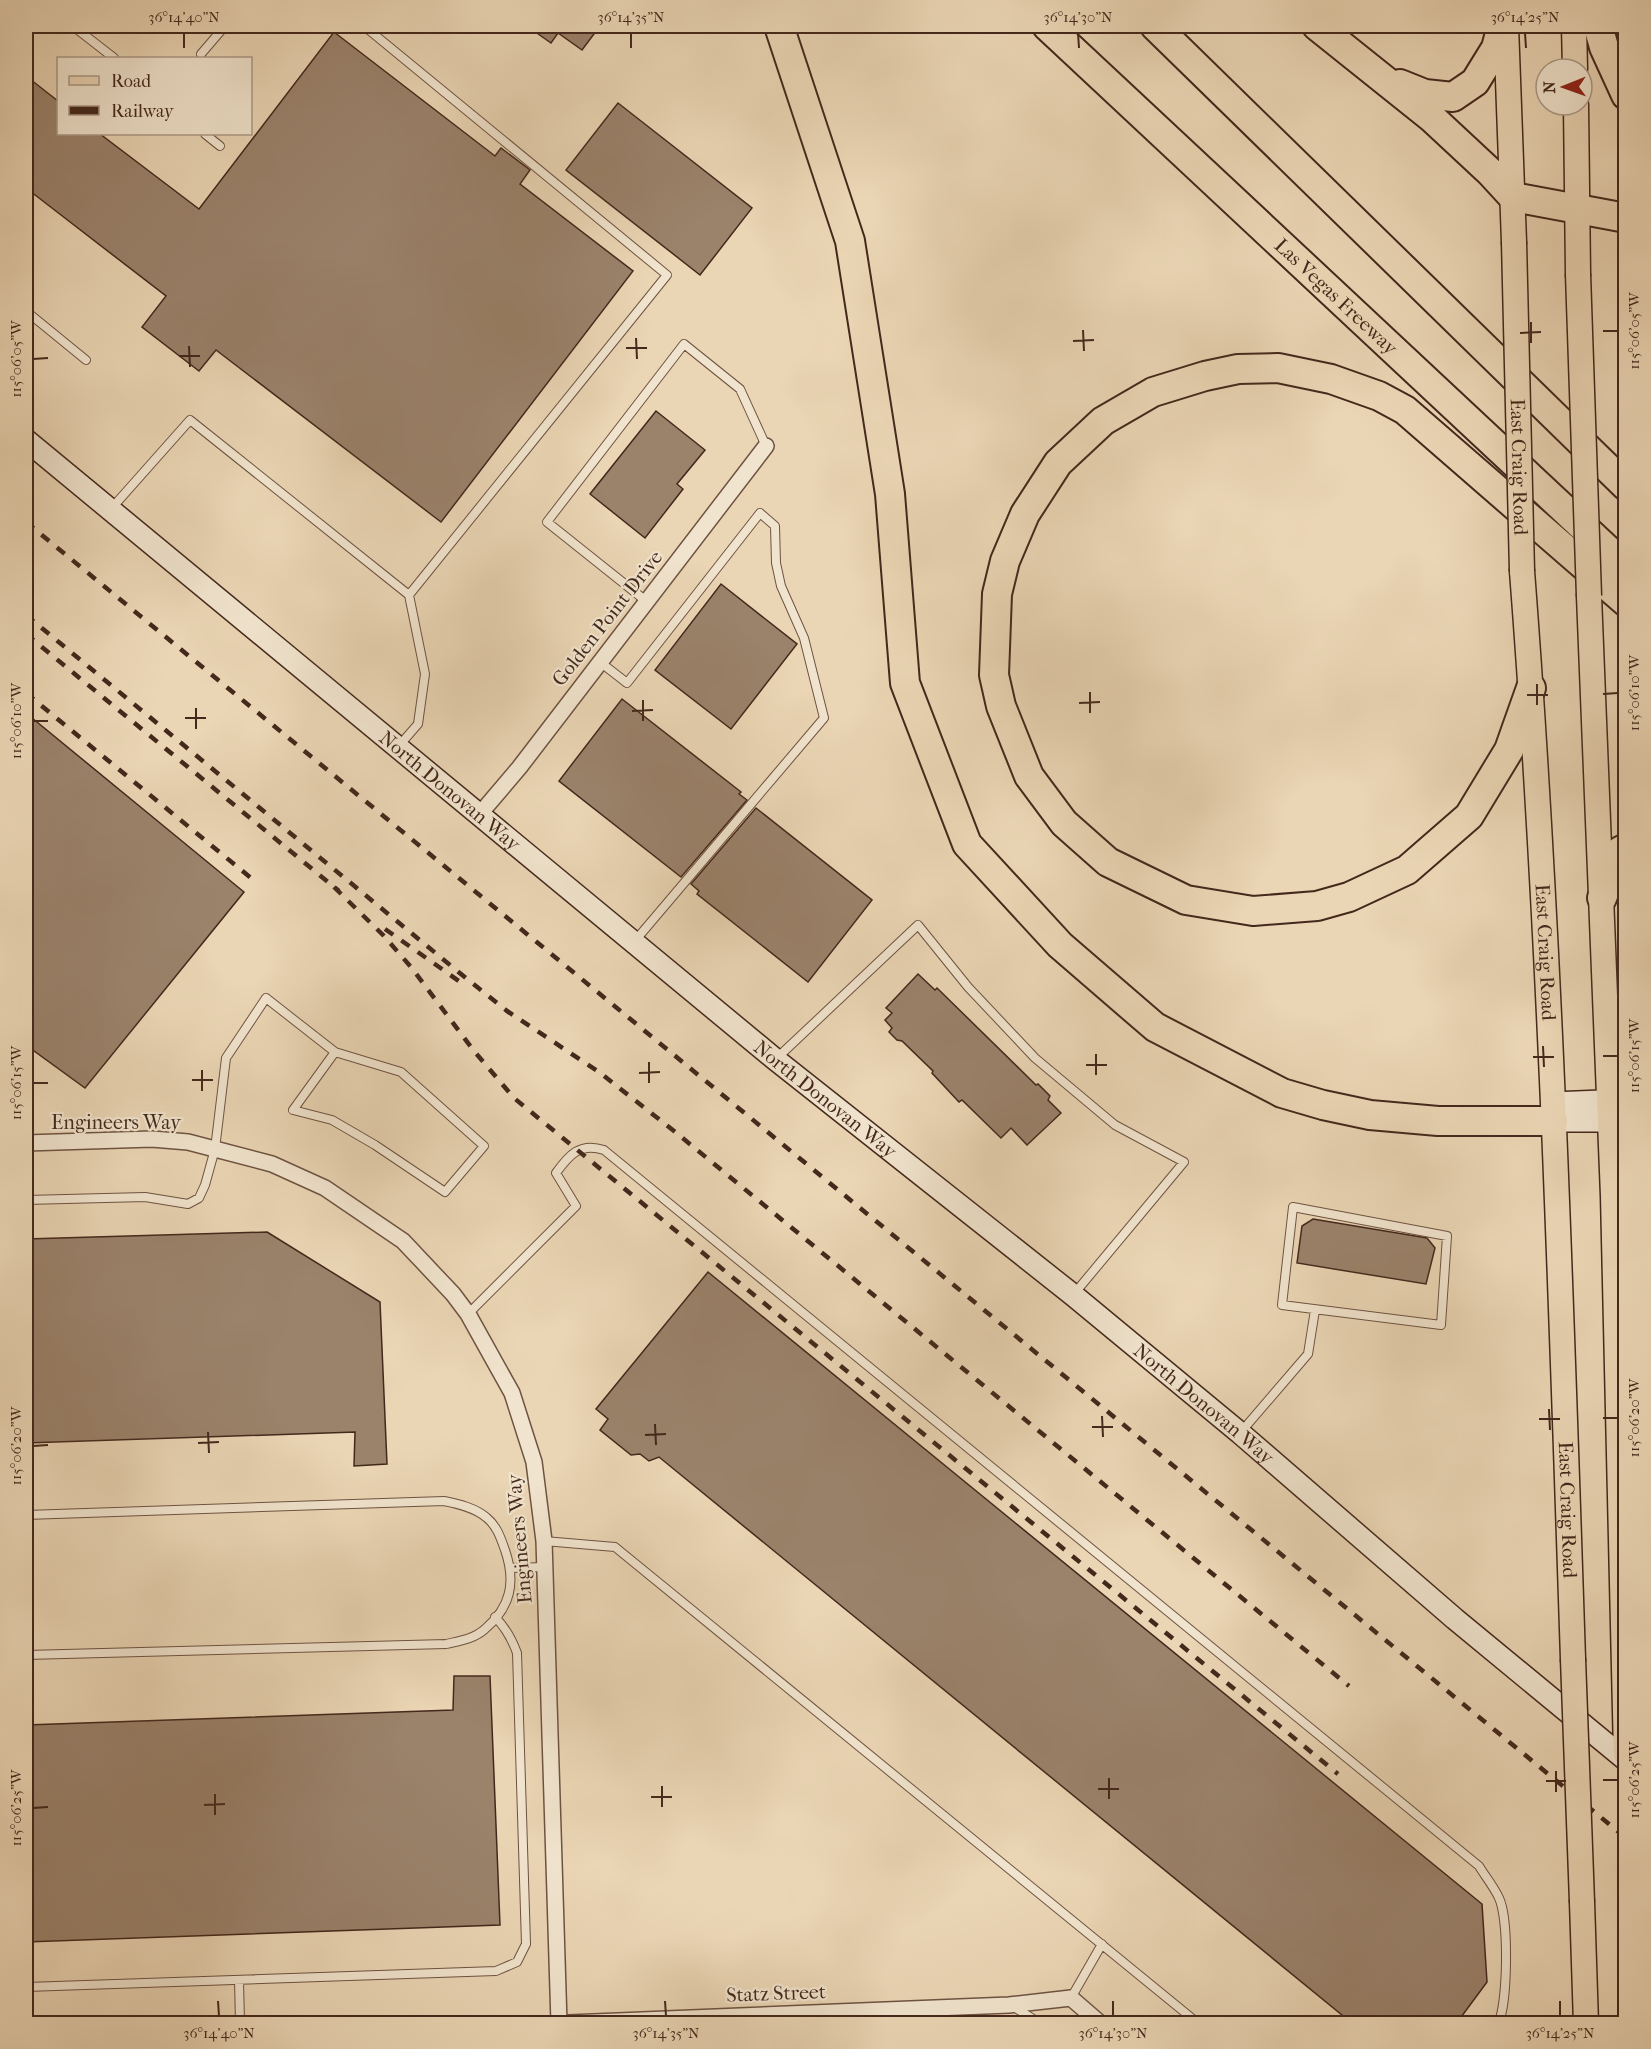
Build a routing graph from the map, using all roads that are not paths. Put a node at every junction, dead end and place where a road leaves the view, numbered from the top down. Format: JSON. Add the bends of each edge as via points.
{"nodes":[{"id":1,"x":74,"y":26,"type":"edge"},
{"id":2,"x":225,"y":26,"type":"edge"},
{"id":3,"x":364,"y":26,"type":"edge"},
{"id":4,"x":779,"y":26,"type":"edge"},
{"id":5,"x":1047,"y":26,"type":"edge"},
{"id":6,"x":1155,"y":26,"type":"edge"},
{"id":7,"x":1317,"y":26,"type":"edge"},
{"id":8,"x":1504,"y":26,"type":"edge"},
{"id":9,"x":1574,"y":26,"type":"edge"},
{"id":10,"x":1598,"y":26,"type":"edge"},
{"id":11,"x":201,"y":54,"type":"dead end"},
{"id":12,"x":113,"y":57,"type":"edge"},
{"id":13,"x":1575,"y":57,"type":"edge"},
{"id":14,"x":1381,"y":77,"type":"junction"},
{"id":15,"x":1626,"y":95,"type":"edge"},
{"id":16,"x":1576,"y":117,"type":"edge"},
{"id":17,"x":206,"y":135,"type":"edge"},
{"id":18,"x":220,"y":146,"type":"dead end"},
{"id":19,"x":1513,"y":197,"type":"junction"},
{"id":20,"x":1579,"y":209,"type":"junction"},
{"id":21,"x":1626,"y":218,"type":"edge"},
{"id":22,"x":26,"y":311,"type":"edge"},
{"id":23,"x":86,"y":360,"type":"dead end"},
{"id":24,"x":26,"y":440,"type":"edge"},
{"id":25,"x":766,"y":446,"type":"joint"},
{"id":26,"x":1626,"y":486,"type":"edge"},
{"id":27,"x":110,"y":510,"type":"junction"},
{"id":28,"x":1626,"y":567,"type":"edge"},
{"id":29,"x":409,"y":595,"type":"junction"},
{"id":30,"x":646,"y":601,"type":"junction"},
{"id":31,"x":1626,"y":602,"type":"edge"},
{"id":32,"x":600,"y":662,"type":"junction"},
{"id":33,"x":1531,"y":688,"type":"junction"},
{"id":34,"x":398,"y":747,"type":"junction"},
{"id":35,"x":479,"y":815,"type":"junction"},
{"id":36,"x":1626,"y":848,"type":"edge"},
{"id":37,"x":1602,"y":898,"type":"junction"},
{"id":38,"x":633,"y":943,"type":"junction"},
{"id":39,"x":335,"y":1052,"type":"junction"},
{"id":40,"x":776,"y":1060,"type":"junction"},
{"id":41,"x":1617,"y":1111,"type":"edge"},
{"id":42,"x":1552,"y":1112,"type":"junction"},
{"id":43,"x":26,"y":1143,"type":"edge"},
{"id":44,"x":215,"y":1149,"type":"junction"},
{"id":45,"x":26,"y":1200,"type":"edge"},
{"id":46,"x":1073,"y":1295,"type":"junction"},
{"id":47,"x":1315,"y":1310,"type":"junction"},
{"id":48,"x":468,"y":1314,"type":"junction"},
{"id":49,"x":1240,"y":1433,"type":"junction"},
{"id":50,"x":26,"y":1515,"type":"edge"},
{"id":51,"x":544,"y":1541,"type":"junction"},
{"id":52,"x":545,"y":1567,"type":"junction"},
{"id":53,"x":511,"y":1568,"type":"junction"},
{"id":54,"x":495,"y":1617,"type":"junction"},
{"id":55,"x":26,"y":1655,"type":"edge"},
{"id":56,"x":1626,"y":1754,"type":"edge"},
{"id":57,"x":1626,"y":1760,"type":"edge"},
{"id":58,"x":1102,"y":1944,"type":"junction"},
{"id":59,"x":239,"y":1980,"type":"junction"},
{"id":60,"x":26,"y":1987,"type":"edge"},
{"id":61,"x":1071,"y":1998,"type":"junction"},
{"id":62,"x":1009,"y":2005,"type":"junction"},
{"id":63,"x":911,"y":2016,"type":"edge"},
{"id":64,"x":800,"y":2018,"type":"edge"},
{"id":65,"x":647,"y":2021,"type":"edge"},
{"id":66,"x":560,"y":2023,"type":"edge"},
{"id":67,"x":240,"y":2024,"type":"edge"},
{"id":68,"x":544,"y":2024,"type":"edge"},
{"id":69,"x":1041,"y":2024,"type":"edge"},
{"id":70,"x":1101,"y":2024,"type":"edge"},
{"id":71,"x":1199,"y":2024,"type":"edge"},
{"id":72,"x":1498,"y":2024,"type":"edge"},
{"id":73,"x":1586,"y":2024,"type":"edge"}],
"edges":[{"from":1,"to":12,"type":"lane"},
{"from":2,"to":11,"type":"lane"},
{"from":3,"to":29,"type":"lane","via":[[667,275]]},
{"from":4,"to":42,"type":"highway","via":[[850,242],[890,494],[905,683],[967,844],[1060,945],[1155,1027],[1282,1093],[1370,1115],[1438,1121]]},
{"from":5,"to":28,"type":"highway","name":"Las Vegas Freeway"},
{"from":6,"to":26,"type":"highway"},
{"from":7,"to":14,"type":"highway"},
{"from":8,"to":14,"type":"highway","via":[[1496,48],[1475,82],[1454,97],[1425,94]]},
{"from":8,"to":19,"type":"main road","name":"East Craig Road"},
{"from":9,"to":13,"type":"main road"},
{"from":10,"to":15,"type":"highway"},
{"from":14,"to":19,"type":"highway","via":[[1432,118]]},
{"from":16,"to":20,"type":"main road"},
{"from":17,"to":18,"type":"lane"},
{"from":19,"to":20,"type":"highway"},
{"from":19,"to":33,"type":"main road","name":"East Craig Road","bridge":true,"via":[[1522,571]]},
{"from":20,"to":21,"type":"highway"},
{"from":20,"to":37,"type":"main road","bridge":true,"via":[[1578,274]]},
{"from":22,"to":23,"type":"lane"},
{"from":24,"to":27,"type":"street","name":"North Donovan Way"},
{"from":25,"to":30,"type":"street","name":"Golden Point Drive"},
{"from":25,"to":30,"type":"lane","via":[[740,389],[684,344],[547,522]]},
{"from":27,"to":29,"type":"lane","via":[[189,420]]},
{"from":27,"to":34,"type":"street","name":"North Donovan Way"},
{"from":29,"to":34,"type":"lane","via":[[425,674],[418,724]]},
{"from":30,"to":32,"type":"street","name":"Golden Point Drive"},
{"from":31,"to":33,"type":"highway","via":[[1405,410],[1331,379],[1278,368],[1238,369],[1205,376],[1153,392],[1103,421],[1058,463],[1025,514],[1005,561],[997,594],[994,675],[1001,706],[1029,776],[1064,823],[1108,862],[1186,900],[1253,911],[1317,906],[1349,897],[1407,870],[1469,816],[1509,750]]},
{"from":32,"to":35,"type":"street","name":"Golden Point Drive"},
{"from":32,"to":38,"type":"lane","via":[[627,683],[760,513],[776,526],[781,586],[804,638],[824,718]]},
{"from":33,"to":42,"type":"main road","name":"East Craig Road"},
{"from":34,"to":35,"type":"street","name":"North Donovan Way"},
{"from":35,"to":38,"type":"street","name":"North Donovan Way"},
{"from":36,"to":37,"type":"highway","via":[[1620,851]]},
{"from":37,"to":41,"type":"main road"},
{"from":38,"to":40,"type":"street","name":"North Donovan Way"},
{"from":39,"to":39,"type":"lane","via":[[400,1072],[484,1146],[445,1192],[332,1120],[293,1110]]},
{"from":39,"to":44,"type":"lane","via":[[266,998],[226,1058]]},
{"from":40,"to":46,"type":"street","name":"North Donovan Way"},
{"from":40,"to":46,"type":"lane","via":[[918,925],[968,987],[1035,1058],[1115,1125],[1184,1162]]},
{"from":41,"to":42,"type":"street"},
{"from":41,"to":56,"type":"main road"},
{"from":42,"to":73,"type":"main road","name":"East Craig Road","bridge":true},
{"from":43,"to":44,"type":"street","name":"Engineers Way","via":[[152,1139]]},
{"from":44,"to":45,"type":"lane","via":[[206,1185],[199,1198],[188,1204],[145,1197]]},
{"from":44,"to":48,"type":"street","name":"Engineers Way","via":[[272,1164],[325,1188],[402,1241]]},
{"from":46,"to":49,"type":"street","name":"North Donovan Way"},
{"from":47,"to":47,"type":"lane","via":[[1441,1325],[1447,1236],[1293,1207],[1282,1305]]},
{"from":47,"to":49,"type":"lane","via":[[1308,1354]]},
{"from":48,"to":51,"type":"street","name":"Engineers Way","via":[[512,1393],[534,1462]]},
{"from":48,"to":72,"type":"lane","via":[[576,1206],[556,1173],[569,1155],[592,1146],[604,1150],[1479,1866],[1500,1899],[1504,1918],[1505,1985]]},
{"from":49,"to":57,"type":"street","name":"North Donovan Way"},
{"from":50,"to":53,"type":"lane","via":[[444,1501],[464,1505],[487,1518],[500,1535]]},
{"from":51,"to":52,"type":"street","name":"Engineers Way"},
{"from":51,"to":58,"type":"lane","via":[[615,1547]]},
{"from":52,"to":53,"type":"lane"},
{"from":52,"to":66,"type":"street","name":"Engineers Way"},
{"from":53,"to":54,"type":"lane","via":[[511,1588],[504,1607]]},
{"from":54,"to":55,"type":"lane","via":[[484,1630],[446,1644]]},
{"from":54,"to":59,"type":"lane","via":[[513,1640],[517,1653],[526,1944],[516,1962],[496,1971]]},
{"from":58,"to":61,"type":"lane"},
{"from":58,"to":71,"type":"lane"},
{"from":59,"to":60,"type":"lane"},
{"from":59,"to":67,"type":"lane"},
{"from":61,"to":62,"type":"street","name":"Statz Street"},
{"from":61,"to":70,"type":"street"},
{"from":62,"to":63,"type":"street","name":"Statz Street"},
{"from":62,"to":69,"type":"lane"},
{"from":63,"to":64,"type":"street","name":"Statz Street"},
{"from":64,"to":65,"type":"street","name":"Statz Street"},
{"from":65,"to":66,"type":"street","name":"Statz Street"},
{"from":66,"to":68,"type":"street","name":"Statz Street"}]}
